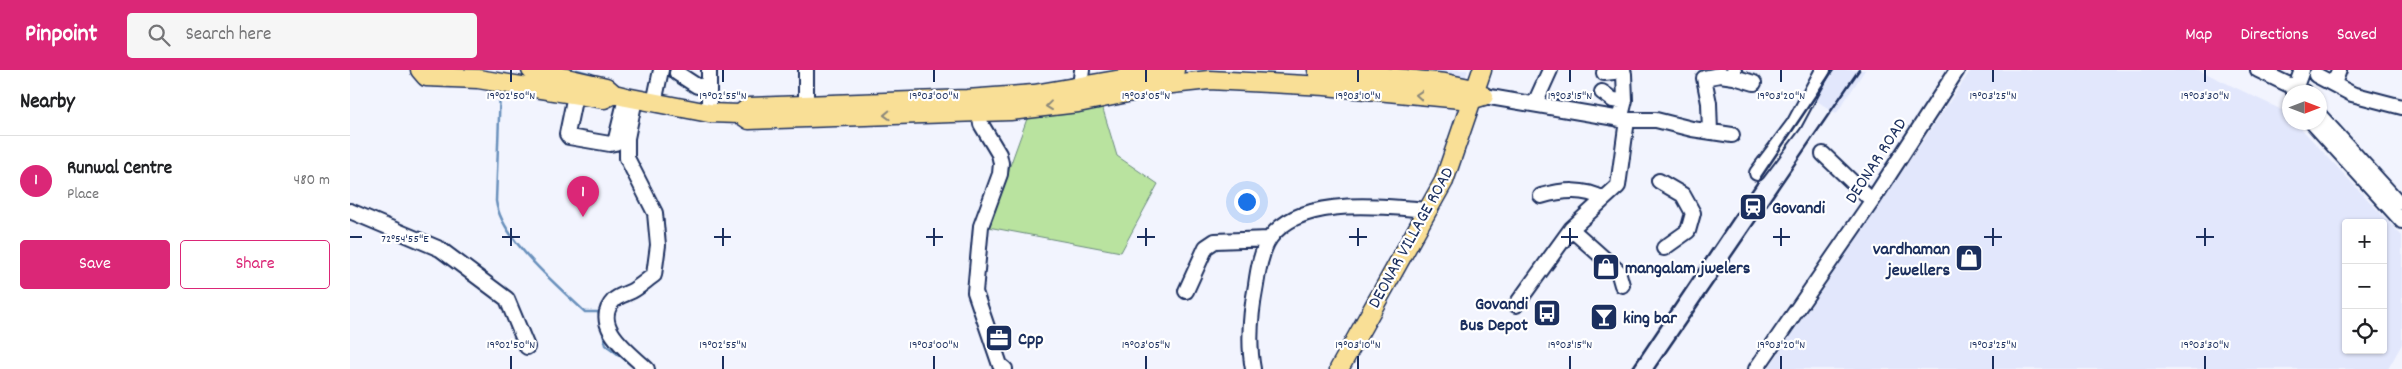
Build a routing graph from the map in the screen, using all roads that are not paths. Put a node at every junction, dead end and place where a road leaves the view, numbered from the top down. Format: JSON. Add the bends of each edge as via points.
{"nodes":[{"id":1,"x":420,"y":70,"type":"edge"},
{"id":2,"x":661,"y":70,"type":"edge"},
{"id":3,"x":806,"y":70,"type":"edge"},
{"id":4,"x":1175,"y":70,"type":"edge"},
{"id":5,"x":1317,"y":70,"type":"edge"},
{"id":6,"x":1482,"y":70,"type":"edge"},
{"id":7,"x":1550,"y":70,"type":"edge"},
{"id":8,"x":1823,"y":70,"type":"edge"},
{"id":9,"x":1946,"y":70,"type":"edge"},
{"id":10,"x":1956,"y":70,"type":"edge"},
{"id":11,"x":2258,"y":70,"type":"edge"},
{"id":12,"x":2302,"y":70,"type":"edge"},
{"id":13,"x":2339,"y":70,"type":"edge"},
{"id":14,"x":677,"y":72,"type":"dead end"},
{"id":15,"x":2317,"y":72,"type":"edge"},
{"id":16,"x":1604,"y":73,"type":"dead end"},
{"id":17,"x":534,"y":74,"type":"edge"},
{"id":18,"x":1734,"y":74,"type":"edge"},
{"id":19,"x":1248,"y":75,"type":"edge"},
{"id":20,"x":709,"y":76,"type":"edge"},
{"id":21,"x":1364,"y":78,"type":"edge"},
{"id":22,"x":1754,"y":83,"type":"dead end"},
{"id":23,"x":2334,"y":84,"type":"junction"},
{"id":24,"x":2288,"y":85,"type":"edge"},
{"id":25,"x":2301,"y":85,"type":"edge"},
{"id":26,"x":2305,"y":85,"type":"edge"},
{"id":27,"x":1080,"y":86,"type":"edge"},
{"id":28,"x":575,"y":95,"type":"junction"},
{"id":29,"x":1476,"y":95,"type":"junction"},
{"id":30,"x":625,"y":97,"type":"junction"},
{"id":31,"x":1624,"y":101,"type":"junction"},
{"id":32,"x":654,"y":103,"type":"junction"},
{"id":33,"x":1535,"y":103,"type":"junction"},
{"id":34,"x":806,"y":104,"type":"junction"},
{"id":35,"x":979,"y":105,"type":"junction"},
{"id":36,"x":2402,"y":107,"type":"edge"},
{"id":37,"x":709,"y":113,"type":"junction"},
{"id":38,"x":740,"y":114,"type":"junction"},
{"id":39,"x":1605,"y":117,"type":"junction"},
{"id":40,"x":1623,"y":120,"type":"junction"},
{"id":41,"x":2327,"y":124,"type":"edge"},
{"id":42,"x":2320,"y":130,"type":"edge"},
{"id":43,"x":1710,"y":132,"type":"junction"},
{"id":44,"x":1732,"y":135,"type":"dead end"},
{"id":45,"x":1906,"y":141,"type":"junction"},
{"id":46,"x":1823,"y":154,"type":"dead end"},
{"id":47,"x":1757,"y":173,"type":"dead end"},
{"id":48,"x":1659,"y":180,"type":"dead end"},
{"id":49,"x":2382,"y":191,"type":"junction"},
{"id":50,"x":1866,"y":195,"type":"junction"},
{"id":51,"x":1541,"y":196,"type":"dead end"},
{"id":52,"x":1604,"y":199,"type":"junction"},
{"id":53,"x":2402,"y":205,"type":"edge"},
{"id":54,"x":1429,"y":210,"type":"junction"},
{"id":55,"x":350,"y":211,"type":"edge"},
{"id":56,"x":2402,"y":221,"type":"edge"},
{"id":57,"x":1571,"y":229,"type":"junction"},
{"id":58,"x":1269,"y":239,"type":"junction"},
{"id":59,"x":1664,"y":248,"type":"dead end"},
{"id":60,"x":1622,"y":285,"type":"dead end"},
{"id":61,"x":1186,"y":291,"type":"dead end"},
{"id":62,"x":1516,"y":305,"type":"dead end"},
{"id":63,"x":1782,"y":324,"type":"junction"},
{"id":64,"x":527,"y":347,"type":"dead end"},
{"id":65,"x":647,"y":369,"type":"edge"},
{"id":66,"x":1005,"y":369,"type":"edge"},
{"id":67,"x":1253,"y":369,"type":"edge"},
{"id":68,"x":1338,"y":369,"type":"edge"},
{"id":69,"x":1747,"y":369,"type":"edge"},
{"id":70,"x":1756,"y":369,"type":"edge"}],
"edges":[{"from":1,"to":17,"type":"main road","via":[[426,78],[478,79]]},
{"from":2,"to":32,"type":"street"},
{"from":3,"to":34,"type":"street"},
{"from":4,"to":27,"type":"main road"},
{"from":5,"to":21,"type":"main road"},
{"from":6,"to":29,"type":"main road","name":"DEONAR VILLAGE ROAD"},
{"from":7,"to":33,"type":"street"},
{"from":8,"to":47,"type":"street","via":[[1794,124]]},
{"from":9,"to":45,"type":"street","name":"DEONAR ROAD"},
{"from":10,"to":45,"type":"street","name":"DEONAR ROAD"},
{"from":11,"to":24,"type":"street"},
{"from":12,"to":25,"type":"street"},
{"from":13,"to":23,"type":"street"},
{"from":14,"to":20,"type":"street","via":[[697,86],[702,86]]},
{"from":15,"to":23,"type":"street"},
{"from":15,"to":26,"type":"street"},
{"from":16,"to":31,"type":"street","via":[[1623,71]]},
{"from":17,"to":28,"type":"main road"},
{"from":17,"to":30,"type":"main road","via":[[606,87]]},
{"from":18,"to":22,"type":"street"},
{"from":18,"to":43,"type":"street","via":[[1704,78]]},
{"from":19,"to":21,"type":"main road"},
{"from":19,"to":27,"type":"main road","via":[[1172,84]]},
{"from":20,"to":37,"type":"street"},
{"from":21,"to":29,"type":"main road"},
{"from":23,"to":36,"type":"street","via":[[2352,94]]},
{"from":27,"to":35,"type":"main road"},
{"from":28,"to":30,"type":"main road","via":[[604,99]]},
{"from":28,"to":30,"type":"street","via":[[569,137],[610,144],[615,143]]},
{"from":29,"to":33,"type":"street"},
{"from":29,"to":54,"type":"main road","name":"DEONAR VILLAGE ROAD","via":[[1454,158]]},
{"from":30,"to":32,"type":"main road"},
{"from":30,"to":65,"type":"street","via":[[627,158],[655,213],[658,245],[654,275],[615,299],[606,319],[614,337]]},
{"from":31,"to":39,"type":"street","via":[[1616,101],[1605,94]]},
{"from":31,"to":40,"type":"street"},
{"from":32,"to":37,"type":"main road"},
{"from":33,"to":39,"type":"street"},
{"from":34,"to":35,"type":"main road"},
{"from":34,"to":38,"type":"main road","via":[[748,107]]},
{"from":35,"to":38,"type":"main road","one_way":true,"via":[[750,120]]},
{"from":35,"to":66,"type":"street","via":[[981,124],[1001,163],[981,226],[975,292],[1000,365]]},
{"from":37,"to":38,"type":"main road"},
{"from":39,"to":40,"type":"street"},
{"from":40,"to":43,"type":"street","via":[[1656,120]]},
{"from":40,"to":52,"type":"street","via":[[1618,186]]},
{"from":41,"to":49,"type":"street"},
{"from":42,"to":49,"type":"street"},
{"from":43,"to":44,"type":"street"},
{"from":45,"to":50,"type":"street","name":"DEONAR ROAD"},
{"from":45,"to":63,"type":"street","name":"DEONAR ROAD"},
{"from":46,"to":50,"type":"street"},
{"from":48,"to":59,"type":"street","via":[[1683,195],[1693,213],[1688,231]]},
{"from":49,"to":53,"type":"street"},
{"from":49,"to":56,"type":"street"},
{"from":50,"to":63,"type":"street","name":"DEONAR ROAD"},
{"from":51,"to":52,"type":"street","via":[[1574,190],[1590,192]]},
{"from":52,"to":57,"type":"street"},
{"from":54,"to":58,"type":"street","via":[[1355,205],[1310,212],[1282,224]]},
{"from":54,"to":68,"type":"main road","name":"DEONAR VILLAGE ROAD"},
{"from":55,"to":64,"type":"street","via":[[440,249],[507,299]]},
{"from":57,"to":60,"type":"street","via":[[1618,271]]},
{"from":57,"to":62,"type":"street"},
{"from":58,"to":61,"type":"street","via":[[1215,241],[1206,247]]},
{"from":58,"to":67,"type":"street","via":[[1259,263],[1252,308]]},
{"from":63,"to":69,"type":"street","name":"DEONAR ROAD"},
{"from":63,"to":70,"type":"street","name":"DEONAR ROAD"}]}
